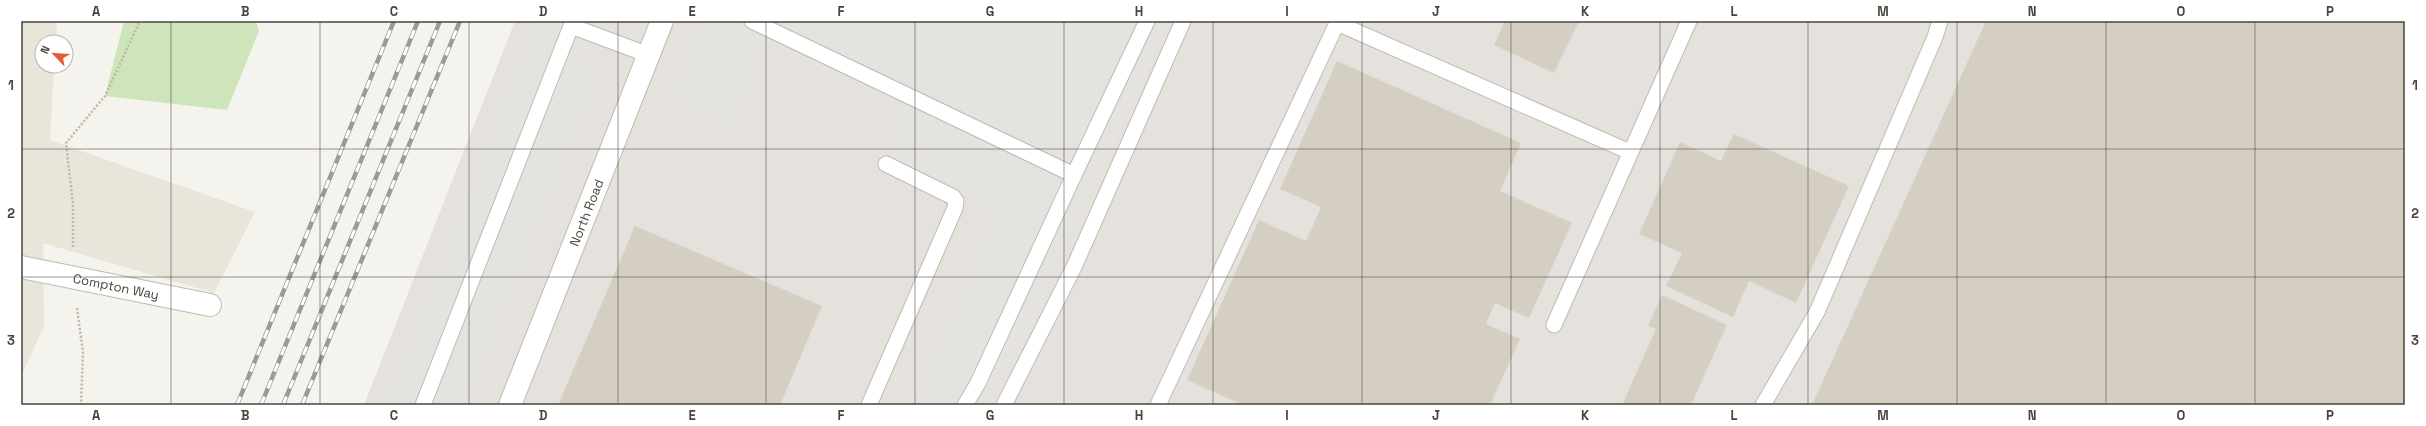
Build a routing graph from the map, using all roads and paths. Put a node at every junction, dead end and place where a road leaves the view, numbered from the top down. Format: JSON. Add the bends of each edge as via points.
{"nodes":[{"id":1,"x":140,"y":21,"type":"edge"},
{"id":2,"x":662,"y":21,"type":"edge"},
{"id":3,"x":752,"y":21,"type":"edge"},
{"id":4,"x":1148,"y":21,"type":"edge"},
{"id":5,"x":1183,"y":21,"type":"edge"},
{"id":6,"x":1689,"y":21,"type":"edge"},
{"id":7,"x":1940,"y":21,"type":"edge"},
{"id":8,"x":1338,"y":22,"type":"edge"},
{"id":9,"x":572,"y":23,"type":"edge"},
{"id":10,"x":649,"y":55,"type":"junction"},
{"id":11,"x":1630,"y":152,"type":"junction"},
{"id":12,"x":886,"y":164,"type":"dead end"},
{"id":13,"x":1074,"y":175,"type":"junction"},
{"id":14,"x":21,"y":267,"type":"edge"},
{"id":15,"x":73,"y":277,"type":"junction"},
{"id":16,"x":210,"y":305,"type":"dead end"},
{"id":17,"x":1554,"y":325,"type":"dead end"},
{"id":18,"x":81,"y":405,"type":"edge"},
{"id":19,"x":423,"y":405,"type":"edge"},
{"id":20,"x":510,"y":405,"type":"edge"},
{"id":21,"x":869,"y":405,"type":"edge"},
{"id":22,"x":964,"y":405,"type":"edge"},
{"id":23,"x":1004,"y":405,"type":"edge"},
{"id":24,"x":1158,"y":405,"type":"edge"},
{"id":25,"x":1763,"y":405,"type":"edge"}],
"edges":[{"from":1,"to":15,"type":"path","via":[[105,96],[66,143],[73,204]]},
{"from":2,"to":10,"type":"street","name":"North Road"},
{"from":3,"to":13,"type":"lane"},
{"from":4,"to":13,"type":"lane"},
{"from":5,"to":23,"type":"lane","via":[[1074,267]]},
{"from":6,"to":11,"type":"lane"},
{"from":7,"to":25,"type":"lane","via":[[1817,312]]},
{"from":8,"to":11,"type":"lane"},
{"from":8,"to":24,"type":"lane"},
{"from":9,"to":10,"type":"lane"},
{"from":9,"to":19,"type":"lane"},
{"from":10,"to":20,"type":"street","name":"North Road"},
{"from":11,"to":17,"type":"lane"},
{"from":12,"to":21,"type":"lane","via":[[953,197],[956,201]]},
{"from":13,"to":22,"type":"lane","via":[[978,383]]},
{"from":14,"to":15,"type":"street","name":"Compton Way"},
{"from":15,"to":16,"type":"street","name":"Compton Way"},
{"from":15,"to":18,"type":"path","via":[[83,352]]}]}
